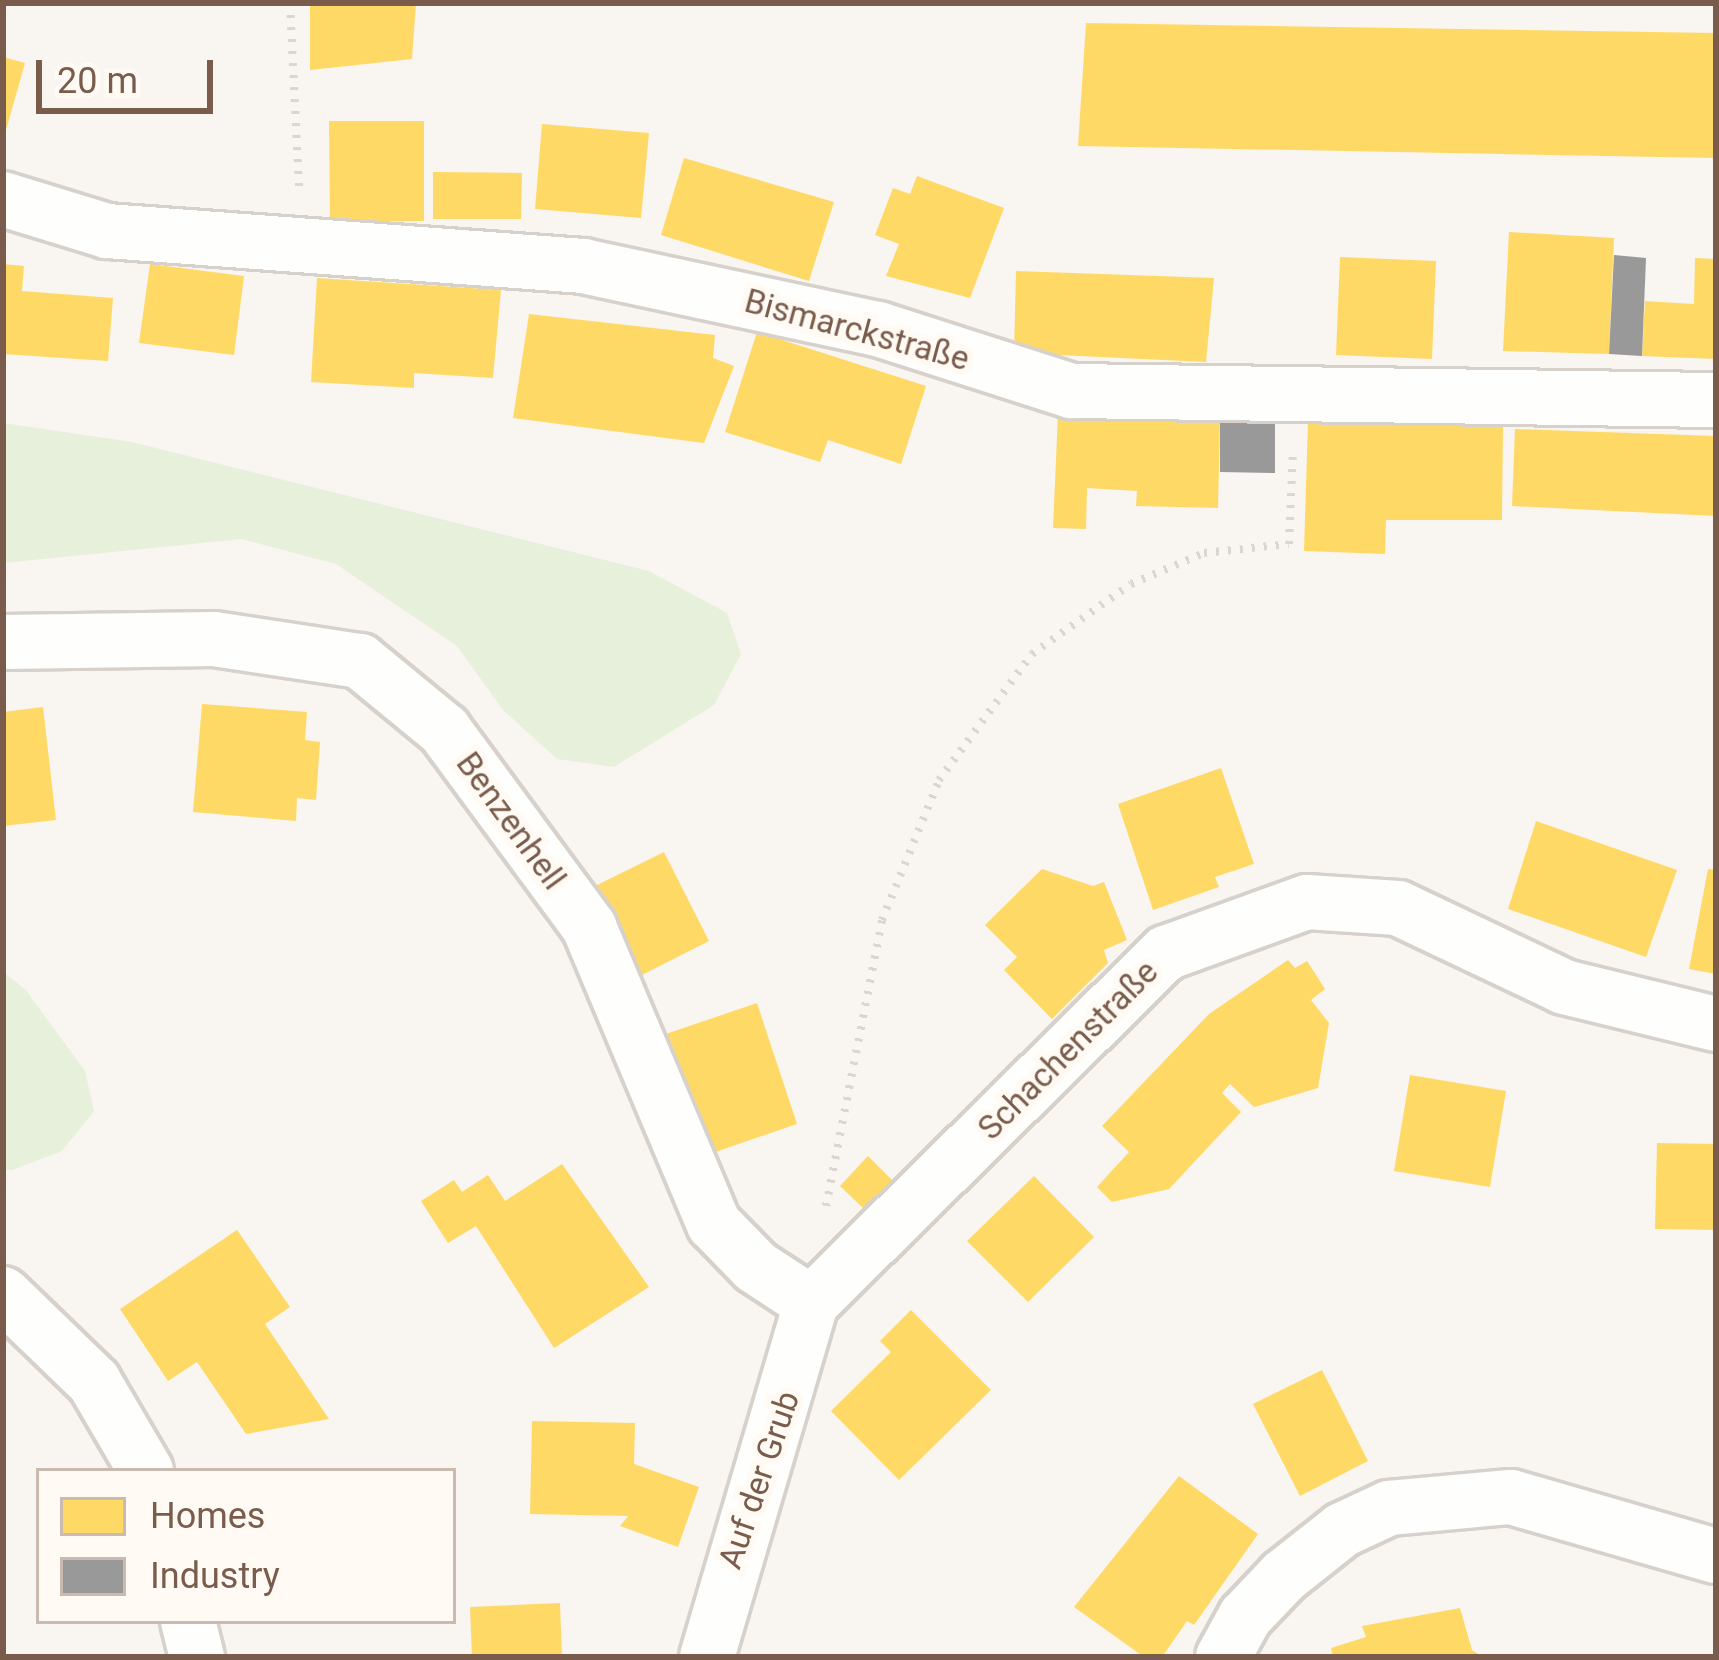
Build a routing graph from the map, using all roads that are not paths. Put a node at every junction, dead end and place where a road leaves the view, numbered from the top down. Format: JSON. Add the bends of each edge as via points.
{"nodes":[{"id":1,"x":3,"y":199,"type":"edge"},
{"id":2,"x":1716,"y":400,"type":"edge"},
{"id":3,"x":3,"y":642,"type":"edge"},
{"id":4,"x":1716,"y":1024,"type":"edge"},
{"id":5,"x":3,"y":1294,"type":"edge"},
{"id":6,"x":812,"y":1303,"type":"junction"},
{"id":7,"x":144,"y":1468,"type":"edge"},
{"id":8,"x":1716,"y":1556,"type":"edge"},
{"id":9,"x":189,"y":1624,"type":"edge"},
{"id":10,"x":197,"y":1657,"type":"edge"},
{"id":11,"x":706,"y":1657,"type":"edge"},
{"id":12,"x":1223,"y":1657,"type":"edge"}],
"edges":[{"from":1,"to":2,"type":"street","name":"Bismarckstraße","via":[[107,231],[583,266],[878,328],[1071,391]]},
{"from":3,"to":6,"type":"street","name":"Benzenhell","via":[[214,639],[360,661],[445,730],[589,927],[714,1224],[755,1267]]},
{"from":4,"to":6,"type":"street","name":"Schachenstraße","via":[[1564,987],[1398,908],[1307,902],[1166,952]]},
{"from":5,"to":7,"type":"street","via":[[94,1382]]},
{"from":6,"to":11,"type":"street","name":"Auf der Grub"},
{"from":8,"to":12,"type":"street","via":[[1511,1497],[1389,1508],[1342,1530],[1284,1576],[1245,1617]]},
{"from":9,"to":10,"type":"street"}]}
